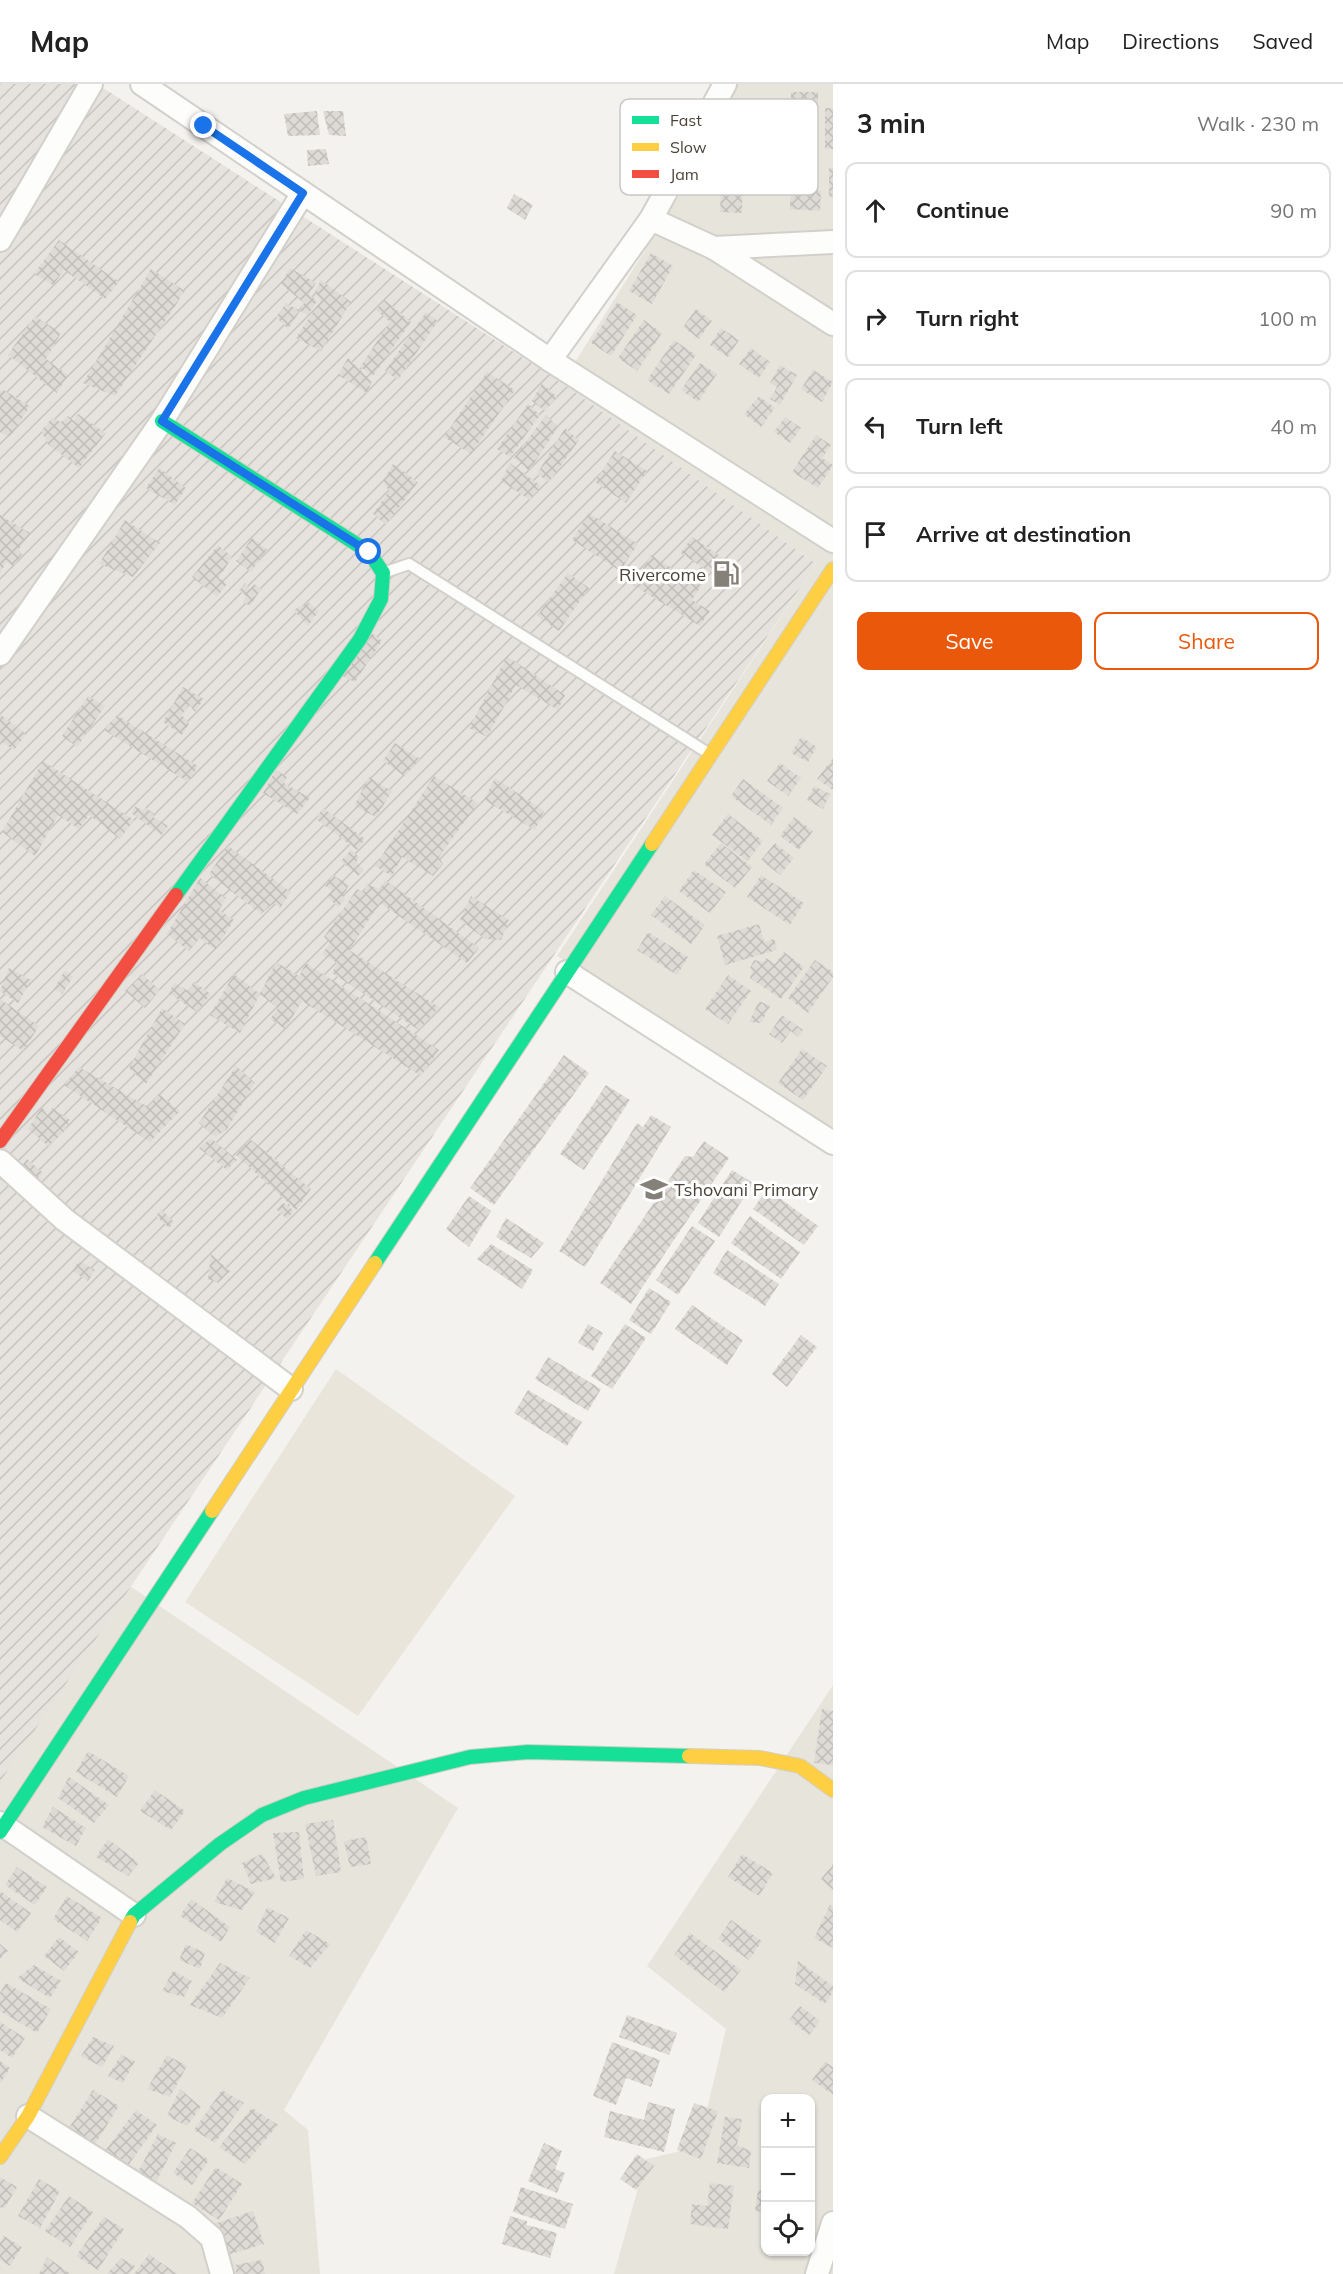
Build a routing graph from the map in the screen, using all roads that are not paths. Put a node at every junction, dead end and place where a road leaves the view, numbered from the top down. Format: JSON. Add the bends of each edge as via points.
{"nodes":[{"id":1,"x":91,"y":84,"type":"edge"},
{"id":2,"x":142,"y":84,"type":"edge"},
{"id":3,"x":725,"y":84,"type":"edge"},
{"id":4,"x":717,"y":99,"type":"edge"},
{"id":5,"x":303,"y":193,"type":"junction"},
{"id":6,"x":664,"y":195,"type":"edge"},
{"id":7,"x":651,"y":219,"type":"junction"},
{"id":8,"x":0,"y":240,"type":"edge"},
{"id":9,"x":833,"y":242,"type":"edge"},
{"id":10,"x":714,"y":248,"type":"junction"},
{"id":11,"x":833,"y":324,"type":"edge"},
{"id":12,"x":550,"y":360,"type":"junction"},
{"id":13,"x":162,"y":421,"type":"junction"},
{"id":14,"x":833,"y":541,"type":"edge"},
{"id":15,"x":833,"y":569,"type":"edge"},
{"id":16,"x":382,"y":573,"type":"junction"},
{"id":17,"x":0,"y":654,"type":"edge"},
{"id":18,"x":711,"y":755,"type":"junction"},
{"id":19,"x":567,"y":972,"type":"junction"},
{"id":20,"x":0,"y":1141,"type":"edge"},
{"id":21,"x":833,"y":1143,"type":"edge"},
{"id":22,"x":0,"y":1161,"type":"edge"},
{"id":23,"x":291,"y":1389,"type":"junction"},
{"id":24,"x":833,"y":1790,"type":"edge"},
{"id":25,"x":1,"y":1827,"type":"edge"},
{"id":26,"x":134,"y":1915,"type":"junction"},
{"id":27,"x":28,"y":2116,"type":"junction"},
{"id":28,"x":0,"y":2157,"type":"edge"},
{"id":29,"x":833,"y":2223,"type":"edge"},
{"id":30,"x":222,"y":2274,"type":"edge"},
{"id":31,"x":817,"y":2274,"type":"edge"}],
"edges":[{"from":1,"to":8,"type":"street"},
{"from":2,"to":5,"type":"street"},
{"from":3,"to":4,"type":"street"},
{"from":5,"to":12,"type":"street"},
{"from":5,"to":13,"type":"street"},
{"from":6,"to":7,"type":"street"},
{"from":7,"to":10,"type":"street"},
{"from":7,"to":12,"type":"street"},
{"from":9,"to":10,"type":"street"},
{"from":10,"to":11,"type":"street"},
{"from":12,"to":14,"type":"street"},
{"from":13,"to":16,"type":"street","via":[[369,552]]},
{"from":13,"to":17,"type":"street"},
{"from":15,"to":18,"type":"street"},
{"from":16,"to":18,"type":"lane","via":[[409,564]]},
{"from":16,"to":20,"type":"street","via":[[381,599],[360,639]]},
{"from":18,"to":19,"type":"street"},
{"from":19,"to":21,"type":"street"},
{"from":19,"to":23,"type":"street"},
{"from":22,"to":23,"type":"street","via":[[73,1226]]},
{"from":23,"to":25,"type":"street"},
{"from":24,"to":26,"type":"street","via":[[800,1766],[760,1758],[528,1752],[470,1757],[304,1798],[262,1815],[220,1844]]},
{"from":25,"to":26,"type":"street"},
{"from":26,"to":27,"type":"street"},
{"from":27,"to":28,"type":"street"},
{"from":27,"to":30,"type":"street","via":[[188,2217],[212,2238]]},
{"from":29,"to":31,"type":"street"}]}
